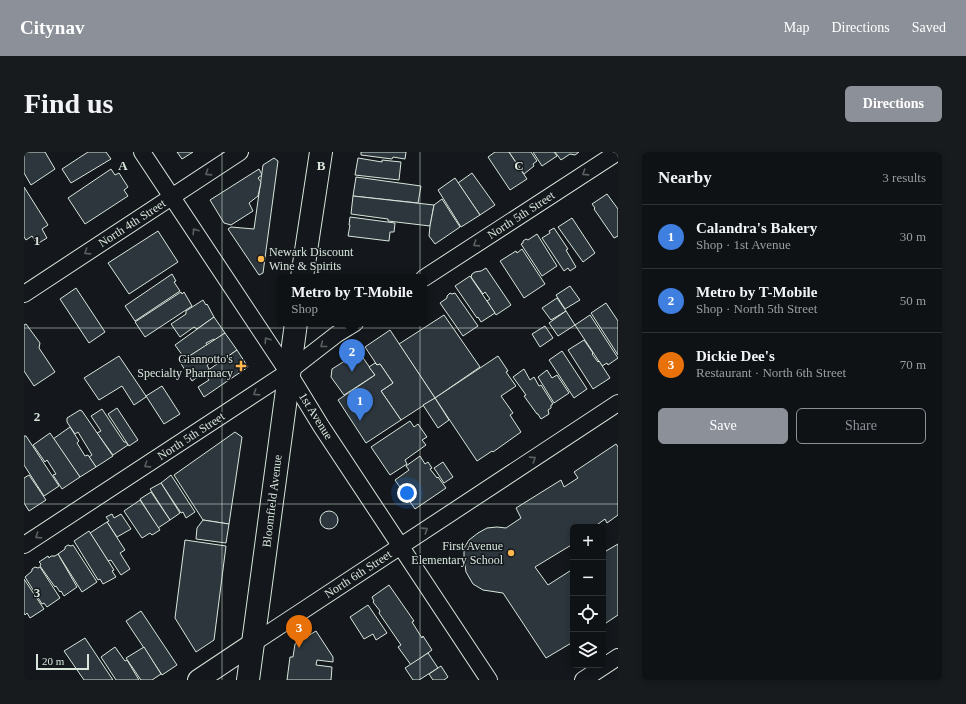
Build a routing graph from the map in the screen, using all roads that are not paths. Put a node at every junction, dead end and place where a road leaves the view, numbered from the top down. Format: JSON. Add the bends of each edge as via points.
{"nodes":[{"id":1,"x":142,"y":152,"type":"edge"},
{"id":2,"x":240,"y":152,"type":"edge"},
{"id":3,"x":321,"y":152,"type":"edge"},
{"id":4,"x":618,"y":152,"type":"edge"},
{"id":5,"x":172,"y":197,"type":"junction"},
{"id":6,"x":302,"y":274,"type":"edge"},
{"id":7,"x":427,"y":276,"type":"edge"},
{"id":8,"x":24,"y":294,"type":"edge"},
{"id":9,"x":296,"y":326,"type":"edge"},
{"id":10,"x":350,"y":326,"type":"edge"},
{"id":11,"x":288,"y":372,"type":"junction"},
{"id":12,"x":618,"y":403,"type":"edge"},
{"id":13,"x":24,"y":546,"type":"edge"},
{"id":14,"x":401,"y":546,"type":"junction"},
{"id":15,"x":252,"y":644,"type":"junction"},
{"id":16,"x":618,"y":657,"type":"edge"},
{"id":17,"x":198,"y":680,"type":"edge"},
{"id":18,"x":248,"y":680,"type":"edge"},
{"id":19,"x":489,"y":680,"type":"edge"},
{"id":20,"x":583,"y":680,"type":"edge"}],
"edges":[{"from":1,"to":5,"type":"street","name":"1st Avenue"},
{"from":2,"to":5,"type":"street","name":"North 4th Street","one_way":true},
{"from":3,"to":6,"type":"main road"},
{"from":4,"to":7,"type":"street","name":"North 5th Street","one_way":true},
{"from":5,"to":8,"type":"street","name":"North 4th Street","one_way":true},
{"from":11,"to":5,"type":"street","name":"1st Avenue","one_way":true},
{"from":9,"to":11,"type":"main road","name":"Bloomfield Avenue"},
{"from":10,"to":11,"type":"street","name":"North 5th Street","one_way":true},
{"from":11,"to":13,"type":"street","name":"North 5th Street","one_way":true},
{"from":11,"to":14,"type":"street","name":"1st Avenue"},
{"from":11,"to":15,"type":"main road","name":"Bloomfield Avenue"},
{"from":14,"to":12,"type":"street","name":"North 6th Street","one_way":true},
{"from":14,"to":15,"type":"street","name":"North 6th Street"},
{"from":14,"to":19,"type":"street","name":"1st Avenue"},
{"from":15,"to":17,"type":"street","name":"North 6th Street"},
{"from":15,"to":18,"type":"main road","name":"Bloomfield Avenue"},
{"from":16,"to":20,"type":"street"}]}
